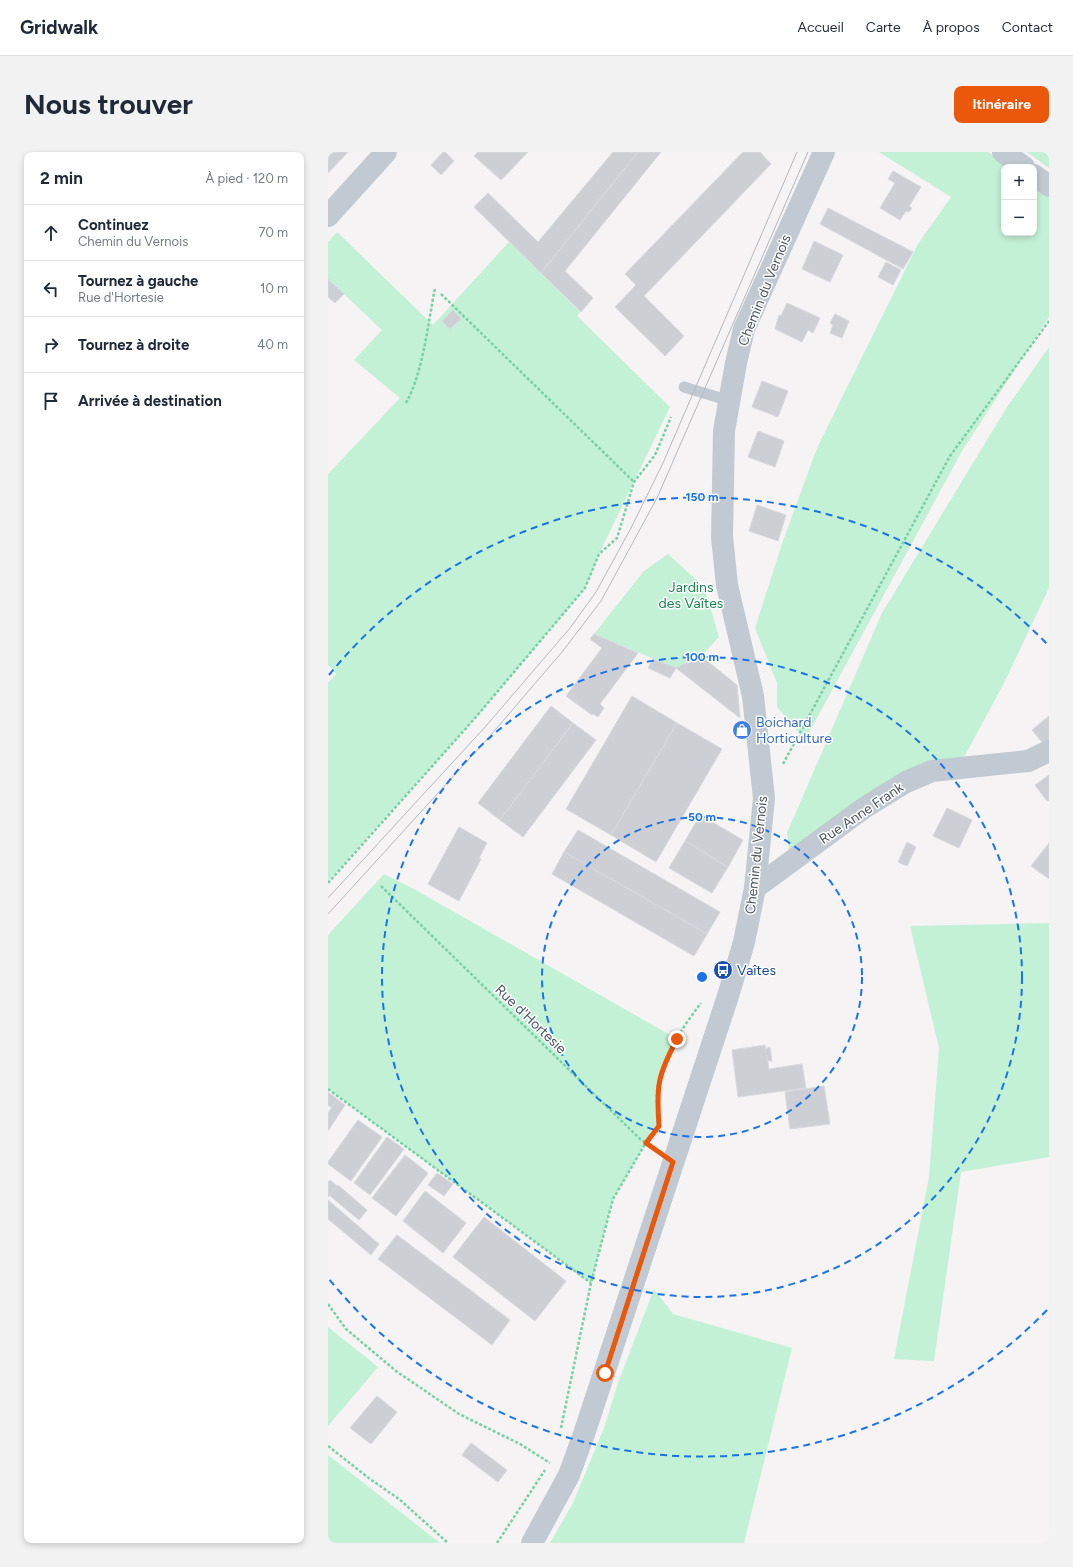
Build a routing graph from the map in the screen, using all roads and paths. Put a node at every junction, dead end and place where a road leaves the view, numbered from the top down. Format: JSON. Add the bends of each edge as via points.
{"nodes":[{"id":1,"x":386,"y":152,"type":"edge"},
{"id":2,"x":824,"y":152,"type":"edge"},
{"id":3,"x":1003,"y":152,"type":"edge"},
{"id":4,"x":1020,"y":164,"type":"edge"},
{"id":5,"x":1037,"y":176,"type":"edge"},
{"id":6,"x":1049,"y":186,"type":"edge"},
{"id":7,"x":328,"y":216,"type":"edge"},
{"id":8,"x":436,"y":288,"type":"dead end"},
{"id":9,"x":441,"y":294,"type":"dead end"},
{"id":10,"x":1049,"y":322,"type":"edge"},
{"id":11,"x":684,"y":387,"type":"dead end"},
{"id":12,"x":730,"y":400,"type":"junction"},
{"id":13,"x":406,"y":403,"type":"dead end"},
{"id":14,"x":671,"y":417,"type":"dead end"},
{"id":15,"x":634,"y":482,"type":"junction"},
{"id":16,"x":1049,"y":751,"type":"edge"},
{"id":17,"x":764,"y":798,"type":"junction"},
{"id":18,"x":328,"y":883,"type":"edge"},
{"id":19,"x":380,"y":886,"type":"dead end"},
{"id":20,"x":755,"y":888,"type":"junction"},
{"id":21,"x":704,"y":1000,"type":"dead end"},
{"id":22,"x":328,"y":1089,"type":"edge"},
{"id":23,"x":646,"y":1143,"type":"junction"},
{"id":24,"x":673,"y":1162,"type":"junction"},
{"id":25,"x":591,"y":1283,"type":"junction"},
{"id":26,"x":328,"y":1304,"type":"edge"},
{"id":27,"x":561,"y":1431,"type":"dead end"},
{"id":28,"x":328,"y":1446,"type":"edge"},
{"id":29,"x":552,"y":1456,"type":"dead end"},
{"id":30,"x":550,"y":1462,"type":"junction"},
{"id":31,"x":569,"y":1475,"type":"junction"},
{"id":32,"x":448,"y":1543,"type":"edge"},
{"id":33,"x":497,"y":1543,"type":"edge"},
{"id":34,"x":532,"y":1543,"type":"edge"}],
"edges":[{"from":1,"to":7,"type":"street"},
{"from":2,"to":12,"type":"street","name":"Chemin du Vernois","via":[[744,329]]},
{"from":3,"to":4,"type":"street"},
{"from":5,"to":6,"type":"street"},
{"from":8,"to":13,"type":"path","via":[[419,368]]},
{"from":9,"to":15,"type":"path"},
{"from":10,"to":17,"type":"path","via":[[950,456]]},
{"from":11,"to":12,"type":"lane"},
{"from":12,"to":17,"type":"street","name":"Chemin du Vernois","via":[[724,431],[722,537],[727,585],[753,696]]},
{"from":14,"to":15,"type":"path","via":[[654,454]]},
{"from":15,"to":18,"type":"path","via":[[616,538],[599,554],[585,588],[476,717]]},
{"from":16,"to":20,"type":"street","name":"Rue Anne Frank","via":[[1028,761],[932,771],[906,782],[864,808]]},
{"from":17,"to":20,"type":"street","name":"Chemin du Vernois"},
{"from":19,"to":23,"type":"path","name":"Rue d'Hortesie"},
{"from":20,"to":24,"type":"street","name":"Chemin du Vernois","via":[[731,988]]},
{"from":21,"to":23,"type":"path","via":[[690,1018],[662,1066],[656,1093],[659,1126]]},
{"from":22,"to":25,"type":"path"},
{"from":23,"to":24,"type":"path","name":"Rue d'Hortesie"},
{"from":23,"to":25,"type":"path","via":[[613,1199]]},
{"from":24,"to":31,"type":"street","name":"Chemin du Vernois"},
{"from":25,"to":27,"type":"path"},
{"from":26,"to":30,"type":"path","via":[[346,1329],[396,1371],[459,1414]]},
{"from":28,"to":32,"type":"path","via":[[399,1499]]},
{"from":29,"to":30,"type":"path"},
{"from":30,"to":31,"type":"path"},
{"from":30,"to":33,"type":"path"},
{"from":31,"to":34,"type":"street","name":"Chemin du Vernois"}]}
